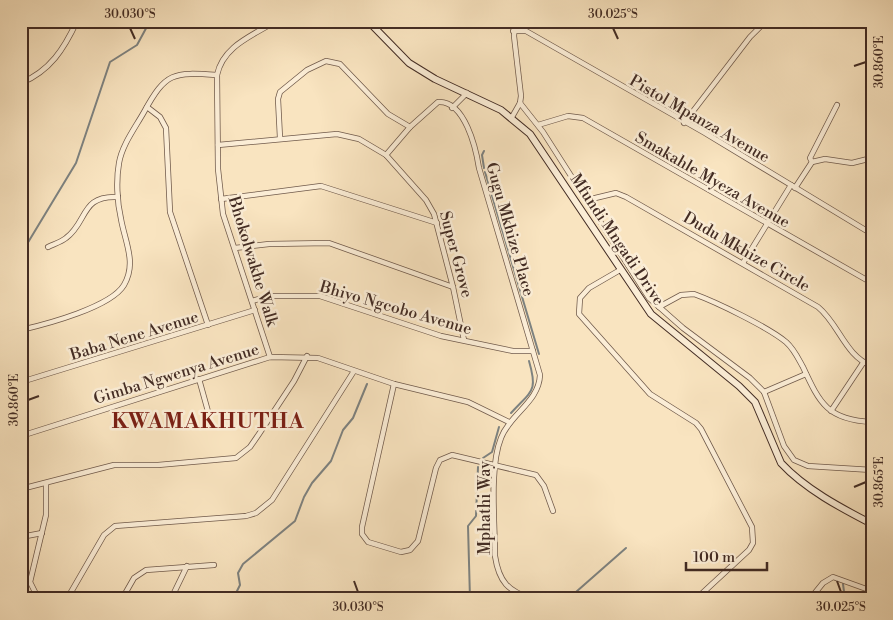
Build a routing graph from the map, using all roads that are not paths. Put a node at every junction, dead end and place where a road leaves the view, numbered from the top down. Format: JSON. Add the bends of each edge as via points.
{"nodes":[{"id":1,"x":77,"y":21,"type":"edge"},
{"id":2,"x":276,"y":21,"type":"edge"},
{"id":3,"x":368,"y":21,"type":"edge"},
{"id":4,"x":515,"y":21,"type":"edge"},
{"id":5,"x":749,"y":21,"type":"edge"},
{"id":6,"x":765,"y":22,"type":"edge"},
{"id":7,"x":513,"y":31,"type":"junction"},
{"id":8,"x":217,"y":75,"type":"junction"},
{"id":9,"x":21,"y":83,"type":"edge"},
{"id":10,"x":466,"y":93,"type":"junction"},
{"id":11,"x":520,"y":103,"type":"junction"},
{"id":12,"x":837,"y":105,"type":"dead end"},
{"id":13,"x":147,"y":107,"type":"junction"},
{"id":14,"x":452,"y":108,"type":"junction"},
{"id":15,"x":512,"y":117,"type":"junction"},
{"id":16,"x":684,"y":123,"type":"junction"},
{"id":17,"x":538,"y":124,"type":"junction"},
{"id":18,"x":410,"y":127,"type":"junction"},
{"id":19,"x":280,"y":138,"type":"junction"},
{"id":20,"x":218,"y":145,"type":"junction"},
{"id":21,"x":386,"y":155,"type":"junction"},
{"id":22,"x":872,"y":158,"type":"edge"},
{"id":23,"x":812,"y":162,"type":"junction"},
{"id":24,"x":793,"y":186,"type":"junction"},
{"id":25,"x":118,"y":196,"type":"junction"},
{"id":26,"x":221,"y":200,"type":"junction"},
{"id":27,"x":587,"y":200,"type":"junction"},
{"id":28,"x":436,"y":223,"type":"junction"},
{"id":29,"x":768,"y":225,"type":"junction"},
{"id":30,"x":872,"y":234,"type":"edge"},
{"id":31,"x":48,"y":246,"type":"dead end"},
{"id":32,"x":235,"y":248,"type":"junction"},
{"id":33,"x":743,"y":263,"type":"junction"},
{"id":34,"x":620,"y":270,"type":"junction"},
{"id":35,"x":872,"y":283,"type":"edge"},
{"id":36,"x":453,"y":286,"type":"junction"},
{"id":37,"x":252,"y":301,"type":"junction"},
{"id":38,"x":660,"y":307,"type":"junction"},
{"id":39,"x":255,"y":310,"type":"junction"},
{"id":40,"x":208,"y":325,"type":"junction"},
{"id":41,"x":21,"y":330,"type":"edge"},
{"id":42,"x":464,"y":340,"type":"junction"},
{"id":43,"x":533,"y":352,"type":"junction"},
{"id":44,"x":270,"y":356,"type":"junction"},
{"id":45,"x":307,"y":356,"type":"junction"},
{"id":46,"x":863,"y":363,"type":"junction"},
{"id":47,"x":872,"y":366,"type":"edge"},
{"id":48,"x":354,"y":371,"type":"junction"},
{"id":49,"x":806,"y":374,"type":"junction"},
{"id":50,"x":199,"y":379,"type":"junction"},
{"id":51,"x":21,"y":382,"type":"edge"},
{"id":52,"x":540,"y":383,"type":"joint"},
{"id":53,"x":394,"y":384,"type":"junction"},
{"id":54,"x":764,"y":392,"type":"junction"},
{"id":55,"x":831,"y":411,"type":"junction"},
{"id":56,"x":209,"y":415,"type":"dead end"},
{"id":57,"x":509,"y":422,"type":"junction"},
{"id":58,"x":872,"y":422,"type":"edge"},
{"id":59,"x":21,"y":436,"type":"edge"},
{"id":60,"x":495,"y":466,"type":"junction"},
{"id":61,"x":872,"y":470,"type":"edge"},
{"id":62,"x":46,"y":484,"type":"junction"},
{"id":63,"x":21,"y":489,"type":"edge"},
{"id":64,"x":552,"y":511,"type":"dead end"},
{"id":65,"x":872,"y":524,"type":"edge"},
{"id":66,"x":42,"y":533,"type":"junction"},
{"id":67,"x":21,"y":537,"type":"edge"},
{"id":68,"x":214,"y":565,"type":"dead end"},
{"id":69,"x":187,"y":566,"type":"junction"},
{"id":70,"x":872,"y":591,"type":"edge"},
{"id":71,"x":43,"y":599,"type":"edge"},
{"id":72,"x":67,"y":599,"type":"edge"},
{"id":73,"x":122,"y":599,"type":"edge"},
{"id":74,"x":171,"y":599,"type":"edge"},
{"id":75,"x":532,"y":599,"type":"edge"},
{"id":76,"x":696,"y":599,"type":"edge"},
{"id":77,"x":810,"y":599,"type":"edge"}],
"edges":[{"from":1,"to":9,"type":"street","via":[[49,67]]},
{"from":2,"to":8,"type":"street","name":"Bhokolwakhe Walk","via":[[226,54]]},
{"from":3,"to":10,"type":"street","name":"Mfundi Mngadi Drive","via":[[409,63]]},
{"from":4,"to":7,"type":"street"},
{"from":5,"to":6,"type":"street"},
{"from":6,"to":16,"type":"street"},
{"from":7,"to":11,"type":"street"},
{"from":7,"to":16,"type":"street","name":"Pistol Mpanza Avenue","via":[[526,32]]},
{"from":8,"to":13,"type":"street","via":[[184,74],[169,78]]},
{"from":8,"to":20,"type":"street","name":"Bhokolwakhe Walk"},
{"from":10,"to":14,"type":"street"},
{"from":10,"to":15,"type":"street","name":"Mfundi Mngadi Drive"},
{"from":11,"to":15,"type":"street"},
{"from":11,"to":17,"type":"street"},
{"from":12,"to":23,"type":"street","via":[[810,158]]},
{"from":13,"to":25,"type":"street","via":[[122,151]]},
{"from":13,"to":40,"type":"street","via":[[160,117],[166,128],[170,212]]},
{"from":14,"to":18,"type":"street","via":[[442,102],[433,105]]},
{"from":14,"to":43,"type":"street","name":"Gugu Mkhize Place","via":[[473,136],[479,168]]},
{"from":15,"to":34,"type":"street","name":"Mfundi Mngadi Drive","via":[[543,151]]},
{"from":16,"to":24,"type":"street","name":"Pistol Mpanza Avenue"},
{"from":17,"to":27,"type":"street"},
{"from":17,"to":29,"type":"street","name":"Smakahle Myeza Avenue","via":[[568,116],[583,118]]},
{"from":18,"to":19,"type":"street","via":[[388,114],[340,64],[326,61],[307,70],[280,92]]},
{"from":18,"to":21,"type":"street"},
{"from":19,"to":20,"type":"street","name":"Super Grove"},
{"from":19,"to":21,"type":"street","name":"Super Grove","via":[[346,135],[368,143]]},
{"from":20,"to":26,"type":"street","name":"Bhokolwakhe Walk"},
{"from":21,"to":28,"type":"street","name":"Super Grove","via":[[432,208]]},
{"from":22,"to":23,"type":"street","via":[[852,163],[825,158]]},
{"from":23,"to":24,"type":"street"},
{"from":24,"to":29,"type":"street"},
{"from":24,"to":30,"type":"street","name":"Pistol Mpanza Avenue"},
{"from":25,"to":31,"type":"street","via":[[102,197],[92,202],[68,237]]},
{"from":25,"to":41,"type":"street","via":[[131,268],[124,285],[112,298],[97,306]]},
{"from":26,"to":28,"type":"street","via":[[321,186]]},
{"from":26,"to":32,"type":"street","name":"Bhokolwakhe Walk"},
{"from":27,"to":33,"type":"street","name":"Dudu Mkhize Circle","via":[[616,193],[626,197]]},
{"from":27,"to":38,"type":"street","via":[[643,290]]},
{"from":28,"to":36,"type":"street","name":"Super Grove"},
{"from":29,"to":33,"type":"street"},
{"from":29,"to":35,"type":"street","name":"Smakahle Myeza Avenue"},
{"from":32,"to":36,"type":"street","via":[[329,243]]},
{"from":32,"to":37,"type":"street","name":"Bhokolwakhe Walk"},
{"from":33,"to":46,"type":"street","name":"Dudu Mkhize Circle","via":[[830,316]]},
{"from":34,"to":65,"type":"street","name":"Mfundi Mngadi Drive","via":[[658,321],[755,402],[775,453],[788,472],[839,507]]},
{"from":34,"to":76,"type":"street","via":[[589,288],[580,298],[579,314],[650,394],[701,429],[752,527],[753,543],[749,550]]},
{"from":36,"to":42,"type":"street","name":"Super Grove"},
{"from":37,"to":39,"type":"street","name":"Bhokolwakhe Walk"},
{"from":37,"to":42,"type":"street","name":"Bhiyo Ngcobo Avenue","via":[[270,296],[320,296],[424,331]]},
{"from":38,"to":49,"type":"street","via":[[688,293],[701,296],[786,342],[794,349]]},
{"from":38,"to":54,"type":"street"},
{"from":39,"to":40,"type":"street","name":"Baba Nene Avenue"},
{"from":39,"to":44,"type":"street","name":"Bhokolwakhe Walk"},
{"from":40,"to":51,"type":"street","name":"Baba Nene Avenue"},
{"from":42,"to":43,"type":"street","name":"Bhiyo Ngcobo Avenue"},
{"from":43,"to":52,"type":"street","name":"Gugu Mkhize Place"},
{"from":44,"to":45,"type":"street","name":"Gimba Ngwenya Avenue"},
{"from":44,"to":50,"type":"street","name":"Gimba Ngwenya Avenue"},
{"from":45,"to":48,"type":"street","name":"Gimba Ngwenya Avenue"},
{"from":45,"to":62,"type":"street","via":[[250,447],[236,458],[158,465],[114,465]]},
{"from":46,"to":47,"type":"street"},
{"from":46,"to":55,"type":"street"},
{"from":48,"to":53,"type":"street","name":"Gimba Ngwenya Avenue"},
{"from":48,"to":72,"type":"street","via":[[276,494],[264,507],[246,516],[115,526],[104,535]]},
{"from":49,"to":54,"type":"street"},
{"from":49,"to":55,"type":"street","via":[[817,398]]},
{"from":50,"to":56,"type":"street"},
{"from":50,"to":59,"type":"street","name":"Gimba Ngwenya Avenue"},
{"from":52,"to":57,"type":"street","name":"Mphathi Way","via":[[536,393]]},
{"from":53,"to":57,"type":"street","name":"Gimba Ngwenya Avenue","via":[[468,402]]},
{"from":53,"to":60,"type":"street","via":[[362,527],[368,542],[401,552],[410,550],[418,541],[440,460],[452,455]]},
{"from":54,"to":61,"type":"street","via":[[784,446],[794,460],[808,466]]},
{"from":55,"to":58,"type":"street","via":[[847,420]]},
{"from":57,"to":60,"type":"street","name":"Mphathi Way","via":[[500,438]]},
{"from":60,"to":64,"type":"street","via":[[536,475],[544,486]]},
{"from":60,"to":75,"type":"street","name":"Mphathi Way","via":[[497,569],[510,590]]},
{"from":62,"to":63,"type":"street"},
{"from":62,"to":66,"type":"street","via":[[48,506]]},
{"from":66,"to":67,"type":"street"},
{"from":66,"to":71,"type":"street","via":[[30,582],[36,594]]},
{"from":68,"to":69,"type":"street"},
{"from":69,"to":73,"type":"street","via":[[152,568],[140,573]]},
{"from":69,"to":74,"type":"street"},
{"from":70,"to":77,"type":"street","via":[[833,577],[823,582]]}]}
